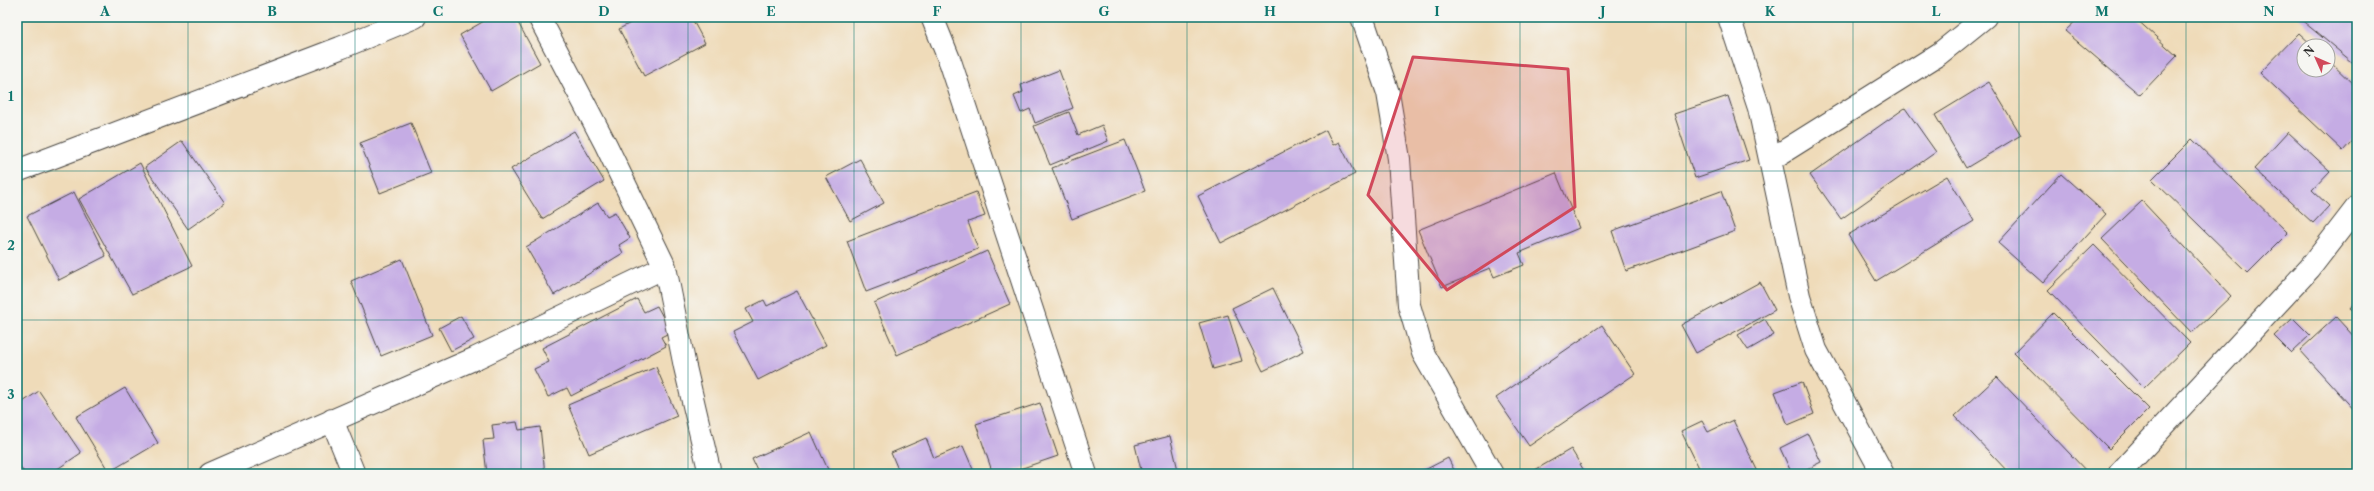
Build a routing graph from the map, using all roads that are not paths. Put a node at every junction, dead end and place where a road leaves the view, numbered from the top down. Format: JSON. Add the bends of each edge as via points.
{"nodes":[{"id":1,"x":414,"y":17,"type":"edge"},
{"id":2,"x":539,"y":17,"type":"edge"},
{"id":3,"x":932,"y":17,"type":"edge"},
{"id":4,"x":1362,"y":17,"type":"edge"},
{"id":5,"x":1729,"y":17,"type":"edge"},
{"id":6,"x":1984,"y":17,"type":"edge"},
{"id":7,"x":1770,"y":160,"type":"junction"},
{"id":8,"x":17,"y":171,"type":"edge"},
{"id":9,"x":2357,"y":208,"type":"edge"},
{"id":10,"x":665,"y":267,"type":"junction"},
{"id":11,"x":332,"y":420,"type":"junction"},
{"id":12,"x":210,"y":474,"type":"edge"},
{"id":13,"x":354,"y":474,"type":"edge"},
{"id":14,"x":710,"y":474,"type":"edge"},
{"id":15,"x":1086,"y":474,"type":"edge"},
{"id":16,"x":1492,"y":474,"type":"edge"},
{"id":17,"x":1883,"y":474,"type":"edge"},
{"id":18,"x":2119,"y":474,"type":"edge"}],
"edges":[{"from":1,"to":8,"type":"street","via":[[340,48]]},
{"from":2,"to":10,"type":"street","via":[[606,145]]},
{"from":3,"to":15,"type":"street","via":[[951,64]]},
{"from":4,"to":16,"type":"street","via":[[1388,93],[1400,159],[1409,305],[1423,353]]},
{"from":5,"to":7,"type":"street","via":[[1759,108]]},
{"from":6,"to":7,"type":"street","via":[[1939,54]]},
{"from":7,"to":17,"type":"street","via":[[1799,296],[1816,350]]},
{"from":9,"to":18,"type":"street","via":[[2310,268]]},
{"from":10,"to":11,"type":"street","via":[[476,358]]},
{"from":10,"to":14,"type":"street"},
{"from":11,"to":12,"type":"street"},
{"from":11,"to":13,"type":"street"}]}
